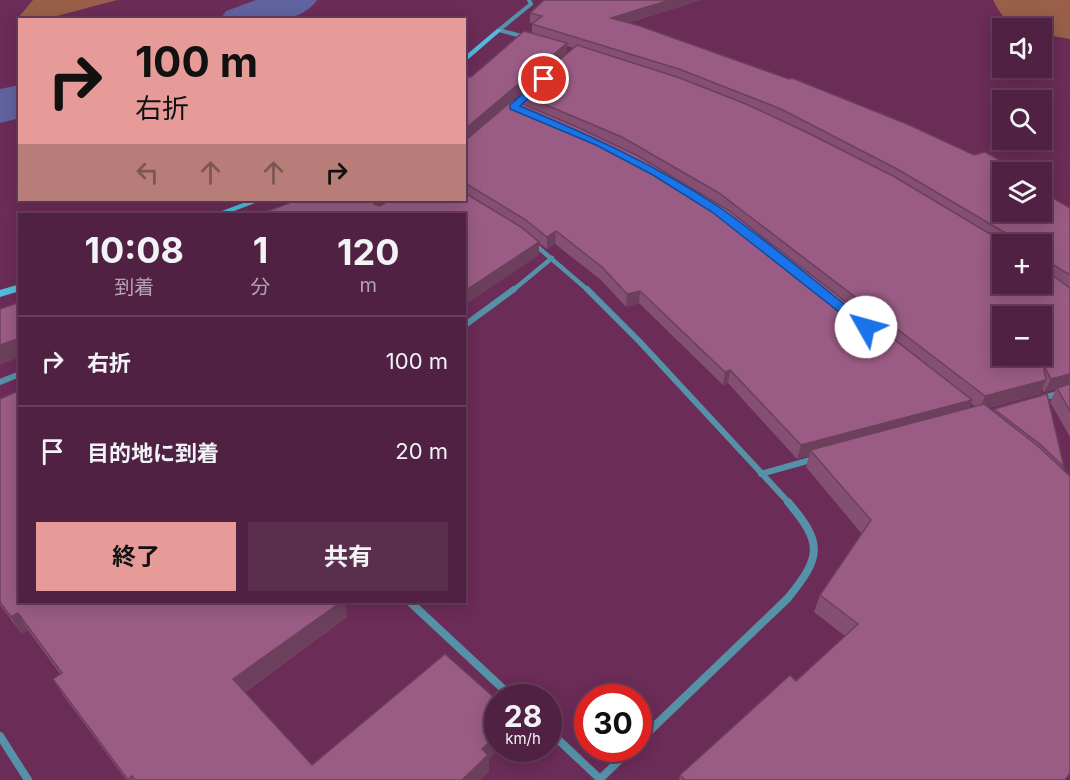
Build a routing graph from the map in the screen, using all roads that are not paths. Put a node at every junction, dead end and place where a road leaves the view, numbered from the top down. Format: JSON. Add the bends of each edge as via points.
{"nodes":[{"id":1,"x":530,"y":0,"type":"edge"},
{"id":2,"x":500,"y":30,"type":"junction"},
{"id":3,"x":532,"y":39,"type":"edge"},
{"id":4,"x":466,"y":59,"type":"edge"},
{"id":5,"x":255,"y":201,"type":"edge"},
{"id":6,"x":222,"y":213,"type":"edge"},
{"id":7,"x":524,"y":236,"type":"edge"},
{"id":8,"x":552,"y":258,"type":"junction"},
{"id":9,"x":18,"y":288,"type":"edge"},
{"id":10,"x":0,"y":294,"type":"edge"},
{"id":11,"x":466,"y":324,"type":"edge"},
{"id":12,"x":18,"y":375,"type":"edge"},
{"id":13,"x":0,"y":382,"type":"edge"},
{"id":14,"x":1070,"y":391,"type":"edge"},
{"id":15,"x":1035,"y":400,"type":"edge"},
{"id":16,"x":818,"y":458,"type":"edge"},
{"id":17,"x":761,"y":474,"type":"junction"},
{"id":18,"x":411,"y":603,"type":"edge"},
{"id":19,"x":498,"y":684,"type":"edge"},
{"id":20,"x":652,"y":729,"type":"edge"},
{"id":21,"x":0,"y":736,"type":"edge"},
{"id":22,"x":562,"y":743,"type":"edge"},
{"id":23,"x":617,"y":762,"type":"edge"},
{"id":24,"x":599,"y":779,"type":"edge"},
{"id":25,"x":28,"y":780,"type":"edge"}],
"edges":[{"from":1,"to":2,"type":"street","via":[[531,4]]},
{"from":2,"to":3,"type":"street"},
{"from":2,"to":4,"type":"street"},
{"from":5,"to":6,"type":"street"},
{"from":7,"to":8,"type":"street"},
{"from":8,"to":11,"type":"street"},
{"from":8,"to":17,"type":"street","via":[[591,292]]},
{"from":9,"to":10,"type":"street"},
{"from":12,"to":13,"type":"street"},
{"from":14,"to":15,"type":"street"},
{"from":16,"to":17,"type":"street"},
{"from":17,"to":20,"type":"street","via":[[792,508],[814,543],[813,558],[788,598]]},
{"from":18,"to":19,"type":"street"},
{"from":21,"to":25,"type":"street"},
{"from":22,"to":24,"type":"street"},
{"from":23,"to":24,"type":"street"}]}
